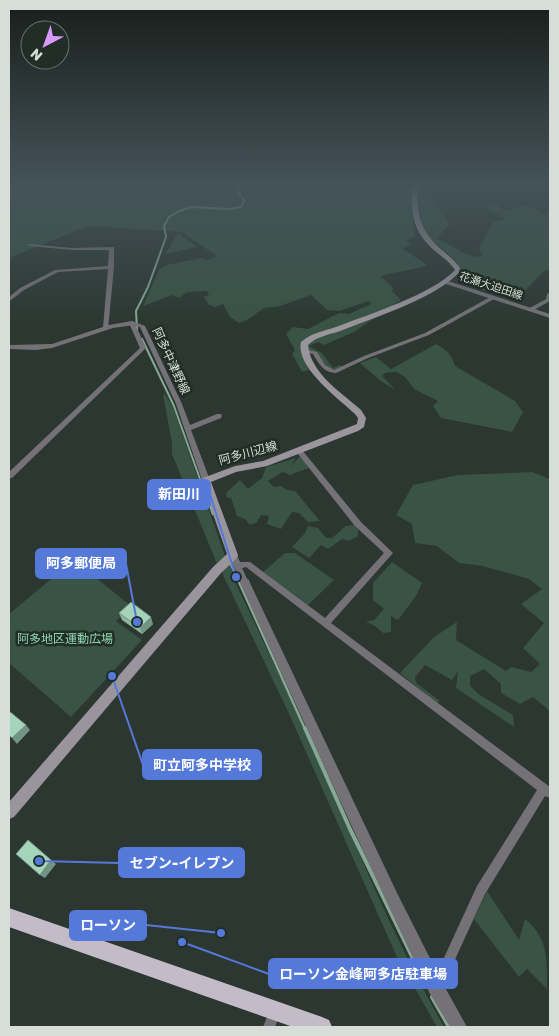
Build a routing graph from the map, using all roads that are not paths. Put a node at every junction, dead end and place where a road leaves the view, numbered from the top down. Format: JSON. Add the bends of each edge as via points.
{"nodes":[{"id":1,"x":420,"y":230,"type":"edge"},
{"id":2,"x":30,"y":245,"type":"dead end"},
{"id":3,"x":111,"y":267,"type":"junction"},
{"id":4,"x":445,"y":282,"type":"junction"},
{"id":5,"x":550,"y":294,"type":"edge"},
{"id":6,"x":492,"y":298,"type":"junction"},
{"id":7,"x":9,"y":299,"type":"edge"},
{"id":8,"x":530,"y":310,"type":"junction"},
{"id":9,"x":550,"y":316,"type":"edge"},
{"id":10,"x":135,"y":323,"type":"junction"},
{"id":11,"x":106,"y":328,"type":"junction"},
{"id":12,"x":9,"y":347,"type":"edge"},
{"id":13,"x":304,"y":351,"type":"junction"},
{"id":14,"x":219,"y":416,"type":"dead end"},
{"id":15,"x":188,"y":429,"type":"junction"},
{"id":16,"x":300,"y":452,"type":"junction"},
{"id":17,"x":9,"y":476,"type":"edge"},
{"id":18,"x":206,"y":480,"type":"junction"},
{"id":19,"x":232,"y":559,"type":"junction"},
{"id":20,"x":246,"y":582,"type":"joint"},
{"id":21,"x":326,"y":622,"type":"junction"},
{"id":22,"x":547,"y":790,"type":"edge"},
{"id":23,"x":9,"y":812,"type":"edge"},
{"id":24,"x":9,"y":917,"type":"edge"},
{"id":25,"x":436,"y":988,"type":"junction"},
{"id":26,"x":272,"y":1019,"type":"edge"},
{"id":27,"x":322,"y":1027,"type":"edge"},
{"id":28,"x":459,"y":1027,"type":"edge"}],
"edges":[{"from":1,"to":4,"type":"main road","via":[[458,270]]},
{"from":2,"to":3,"type":"street","via":[[112,248]]},
{"from":3,"to":7,"type":"street","via":[[57,271]]},
{"from":3,"to":11,"type":"street"},
{"from":4,"to":6,"type":"street","name":"花瀬大迫田線"},
{"from":4,"to":13,"type":"main road","via":[[391,308],[312,337],[304,344]]},
{"from":5,"to":8,"type":"street","name":"花瀬大迫田線","via":[[548,300]]},
{"from":6,"to":8,"type":"street","name":"花瀬大迫田線"},
{"from":6,"to":13,"type":"street","via":[[438,329],[334,372],[323,366],[315,354]]},
{"from":8,"to":9,"type":"street","name":"花瀬大迫田線"},
{"from":10,"to":11,"type":"street"},
{"from":10,"to":15,"type":"street","name":"阿多中津野線","via":[[142,326]]},
{"from":10,"to":17,"type":"street","via":[[142,348]]},
{"from":11,"to":12,"type":"street","via":[[52,346]]},
{"from":13,"to":16,"type":"main road","name":"阿多川辺線","via":[[314,370],[358,412],[362,421],[355,429]]},
{"from":14,"to":15,"type":"street"},
{"from":15,"to":18,"type":"street","name":"阿多中津野線"},
{"from":16,"to":18,"type":"main road","name":"阿多川辺線"},
{"from":16,"to":21,"type":"street","via":[[358,524],[389,552]]},
{"from":18,"to":19,"type":"main road"},
{"from":19,"to":20,"type":"street"},
{"from":19,"to":21,"type":"street","via":[[247,564]]},
{"from":19,"to":23,"type":"main road"},
{"from":20,"to":25,"type":"street"},
{"from":21,"to":22,"type":"street"},
{"from":22,"to":25,"type":"street","via":[[481,890]]},
{"from":24,"to":26,"type":"highway"},
{"from":25,"to":28,"type":"street"},
{"from":26,"to":27,"type":"highway"}]}
